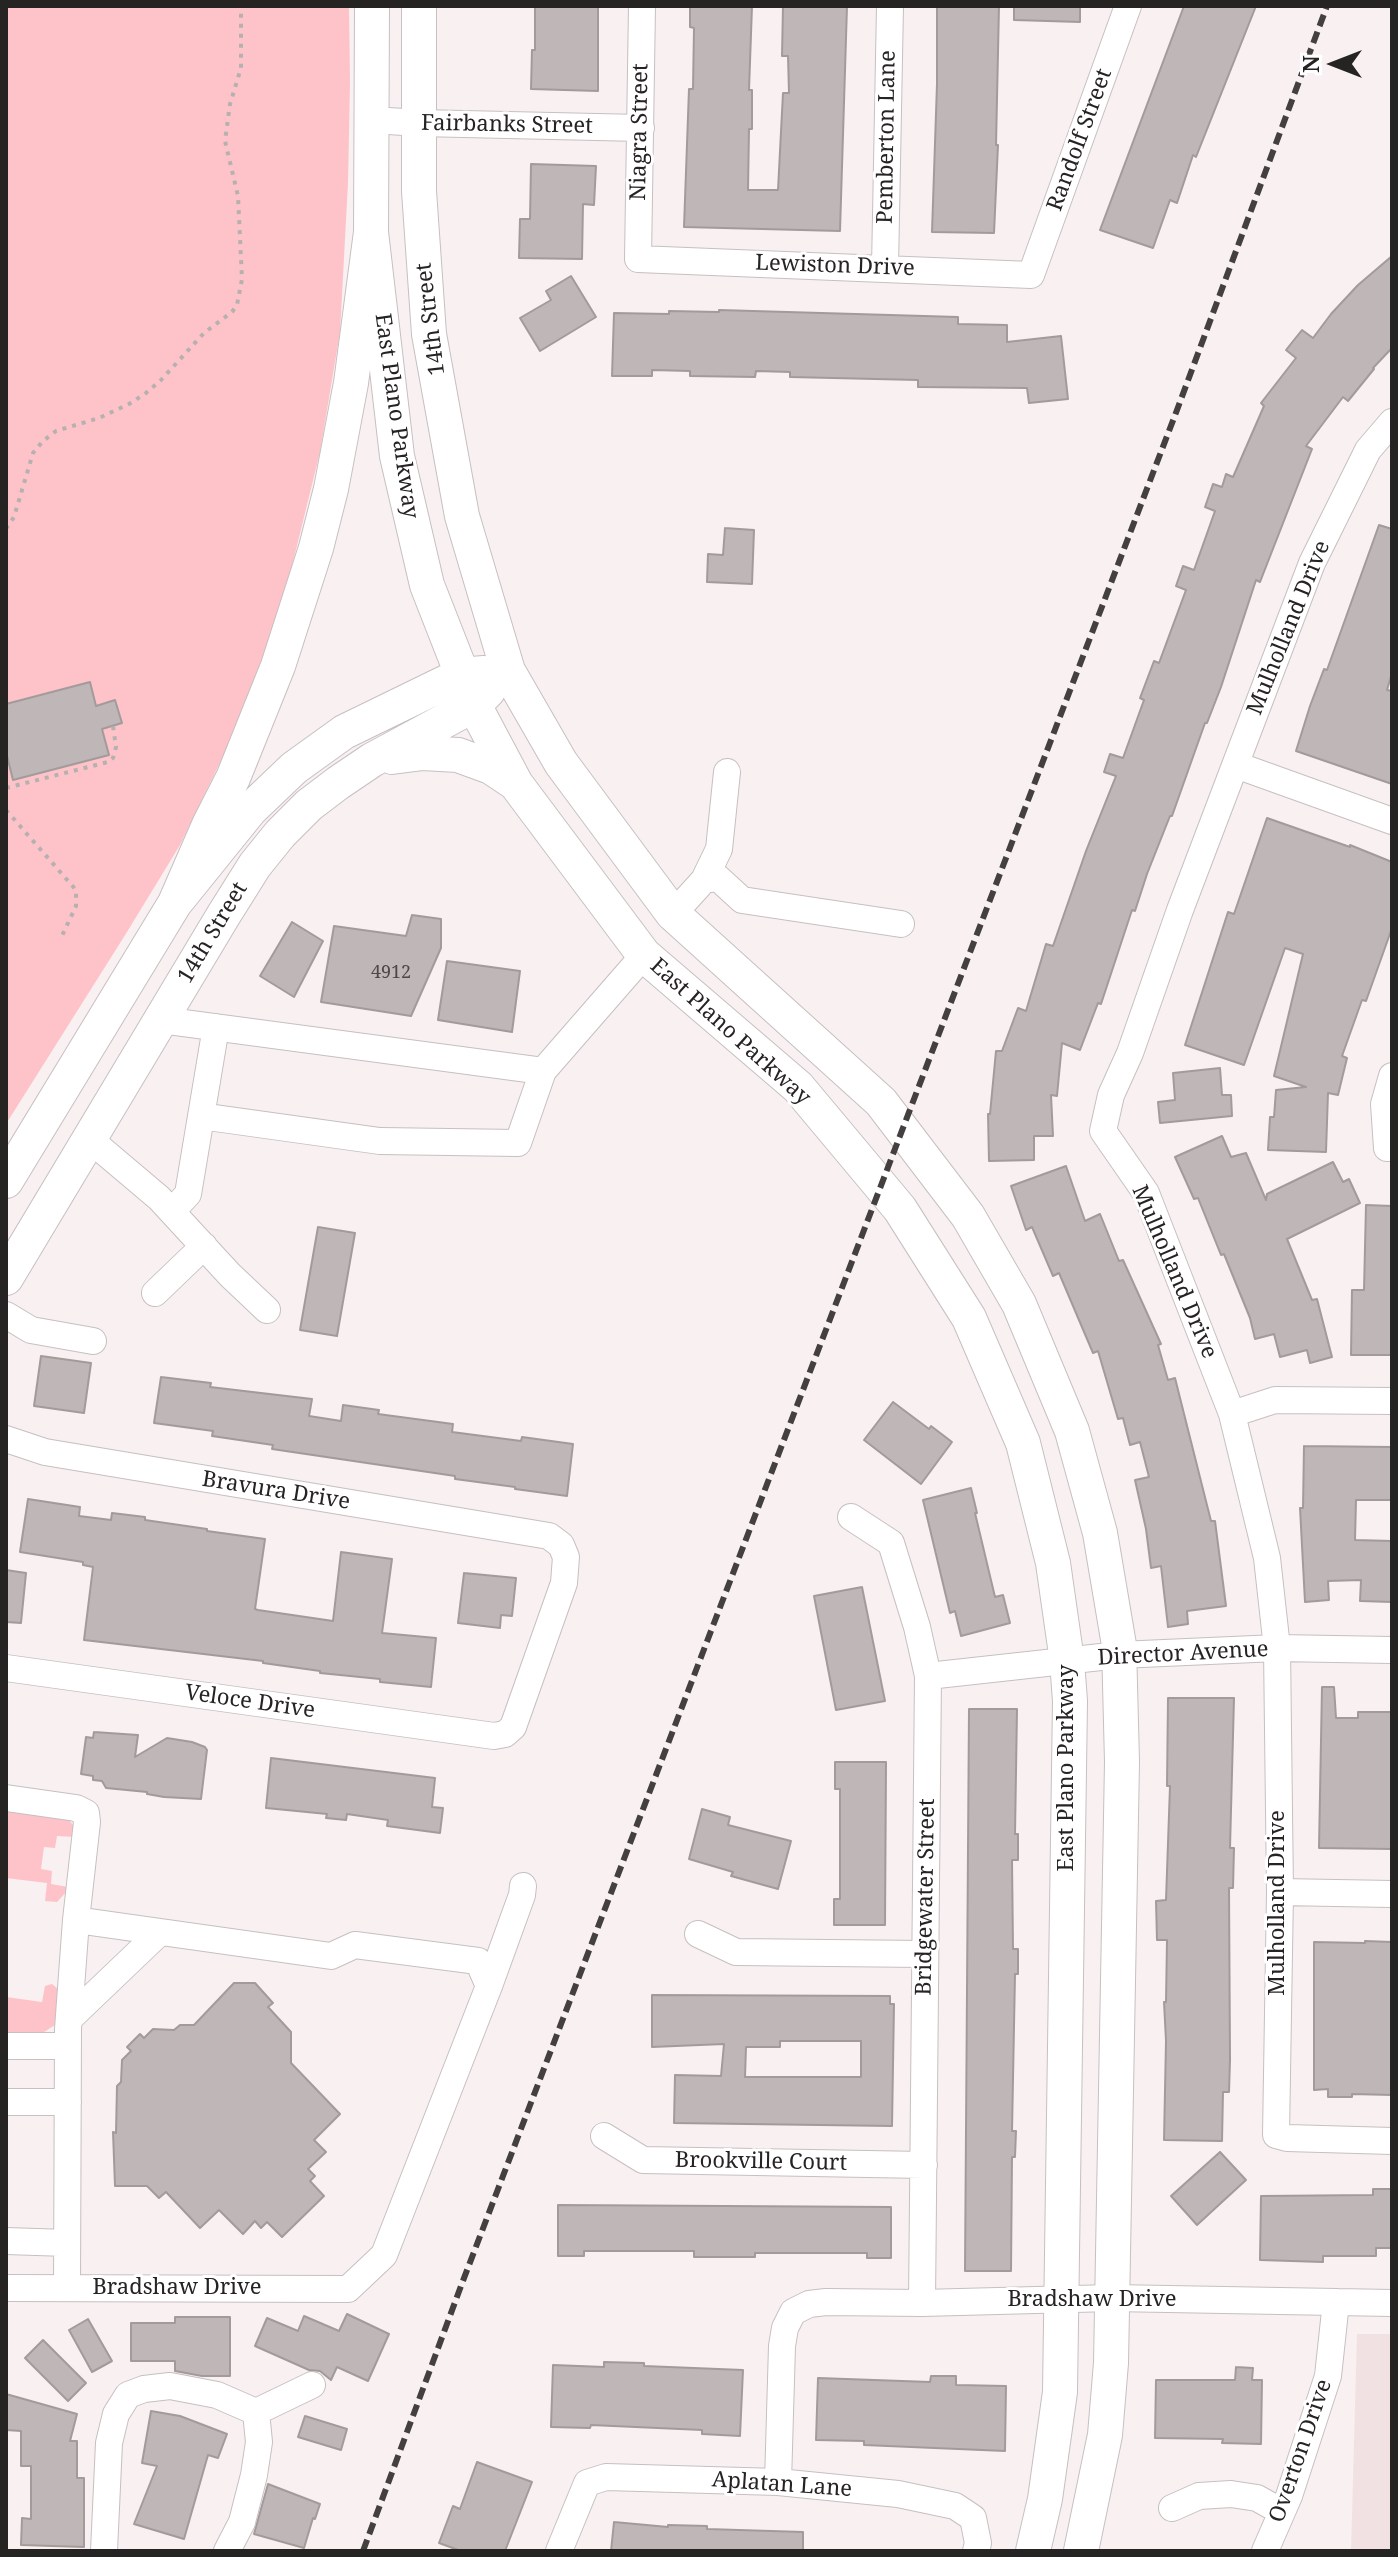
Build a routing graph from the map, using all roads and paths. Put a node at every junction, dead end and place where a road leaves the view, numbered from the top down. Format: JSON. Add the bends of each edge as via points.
{"nodes":[{"id":1,"x":241,"y":6,"type":"edge"},
{"id":2,"x":372,"y":6,"type":"edge"},
{"id":3,"x":419,"y":6,"type":"edge"},
{"id":4,"x":642,"y":6,"type":"edge"},
{"id":5,"x":890,"y":6,"type":"edge"},
{"id":6,"x":1128,"y":6,"type":"edge"},
{"id":7,"x":373,"y":120,"type":"junction"},
{"id":8,"x":419,"y":123,"type":"junction"},
{"id":9,"x":641,"y":128,"type":"junction"},
{"id":10,"x":371,"y":232,"type":"junction"},
{"id":11,"x":638,"y":259,"type":"joint"},
{"id":12,"x":885,"y":268,"type":"junction"},
{"id":13,"x":1031,"y":275,"type":"joint"},
{"id":14,"x":1392,"y":422,"type":"edge"},
{"id":15,"x":6,"y":529,"type":"edge"},
{"id":16,"x":508,"y":671,"type":"junction"},
{"id":17,"x":468,"y":690,"type":"junction"},
{"id":18,"x":113,"y":726,"type":"dead end"},
{"id":19,"x":372,"y":760,"type":"junction"},
{"id":20,"x":1236,"y":765,"type":"junction"},
{"id":21,"x":727,"y":772,"type":"dead end"},
{"id":22,"x":516,"y":784,"type":"junction"},
{"id":23,"x":6,"y":788,"type":"edge"},
{"id":24,"x":6,"y":810,"type":"edge"},
{"id":25,"x":1392,"y":821,"type":"edge"},
{"id":26,"x":704,"y":880,"type":"junction"},
{"id":27,"x":175,"y":903,"type":"junction"},
{"id":28,"x":673,"y":914,"type":"junction"},
{"id":29,"x":901,"y":924,"type":"dead end"},
{"id":30,"x":60,"y":940,"type":"dead end"},
{"id":31,"x":644,"y":955,"type":"junction"},
{"id":32,"x":161,"y":1020,"type":"junction"},
{"id":33,"x":216,"y":1027,"type":"junction"},
{"id":34,"x":543,"y":1071,"type":"junction"},
{"id":35,"x":1392,"y":1076,"type":"edge"},
{"id":36,"x":201,"y":1116,"type":"junction"},
{"id":37,"x":88,"y":1138,"type":"junction"},
{"id":38,"x":1390,"y":1148,"type":"edge"},
{"id":39,"x":8,"y":1179,"type":"edge"},
{"id":40,"x":50,"y":1202,"type":"junction"},
{"id":41,"x":172,"y":1211,"type":"junction"},
{"id":42,"x":204,"y":1246,"type":"junction"},
{"id":43,"x":6,"y":1278,"type":"edge"},
{"id":44,"x":155,"y":1293,"type":"dead end"},
{"id":45,"x":267,"y":1310,"type":"dead end"},
{"id":46,"x":6,"y":1315,"type":"edge"},
{"id":47,"x":93,"y":1341,"type":"dead end"},
{"id":48,"x":1392,"y":1401,"type":"edge"},
{"id":49,"x":1232,"y":1414,"type":"junction"},
{"id":50,"x":6,"y":1439,"type":"edge"},
{"id":51,"x":851,"y":1517,"type":"dead end"},
{"id":52,"x":1277,"y":1648,"type":"junction"},
{"id":53,"x":1392,"y":1650,"type":"edge"},
{"id":54,"x":1119,"y":1655,"type":"junction"},
{"id":55,"x":1067,"y":1661,"type":"junction"},
{"id":56,"x":6,"y":1668,"type":"edge"},
{"id":57,"x":928,"y":1676,"type":"junction"},
{"id":58,"x":494,"y":1736,"type":"joint"},
{"id":59,"x":6,"y":1798,"type":"edge"},
{"id":60,"x":523,"y":1886,"type":"dead end"},
{"id":61,"x":1280,"y":1892,"type":"junction"},
{"id":62,"x":1392,"y":1894,"type":"edge"},
{"id":63,"x":76,"y":1920,"type":"junction"},
{"id":64,"x":160,"y":1932,"type":"junction"},
{"id":65,"x":698,"y":1934,"type":"dead end"},
{"id":66,"x":924,"y":1954,"type":"junction"},
{"id":67,"x":489,"y":1986,"type":"junction"},
{"id":68,"x":69,"y":2019,"type":"junction"},
{"id":69,"x":6,"y":2046,"type":"edge"},
{"id":70,"x":68,"y":2046,"type":"junction"},
{"id":71,"x":6,"y":2102,"type":"edge"},
{"id":72,"x":68,"y":2102,"type":"junction"},
{"id":73,"x":604,"y":2136,"type":"dead end"},
{"id":74,"x":1392,"y":2141,"type":"edge"},
{"id":75,"x":924,"y":2165,"type":"junction"},
{"id":76,"x":6,"y":2241,"type":"edge"},
{"id":77,"x":67,"y":2243,"type":"junction"},
{"id":78,"x":6,"y":2288,"type":"edge"},
{"id":79,"x":67,"y":2288,"type":"junction"},
{"id":80,"x":1112,"y":2298,"type":"junction"},
{"id":81,"x":1063,"y":2299,"type":"junction"},
{"id":82,"x":1336,"y":2302,"type":"junction"},
{"id":83,"x":922,"y":2303,"type":"junction"},
{"id":84,"x":1392,"y":2303,"type":"edge"},
{"id":85,"x":312,"y":2385,"type":"dead end"},
{"id":86,"x":256,"y":2412,"type":"junction"},
{"id":87,"x":778,"y":2482,"type":"junction"},
{"id":88,"x":1172,"y":2508,"type":"dead end"},
{"id":89,"x":1282,"y":2512,"type":"junction"},
{"id":90,"x":104,"y":2551,"type":"edge"},
{"id":91,"x":227,"y":2551,"type":"edge"},
{"id":92,"x":559,"y":2551,"type":"edge"},
{"id":93,"x":976,"y":2551,"type":"edge"},
{"id":94,"x":1033,"y":2551,"type":"edge"},
{"id":95,"x":1081,"y":2551,"type":"edge"},
{"id":96,"x":1265,"y":2551,"type":"edge"}],
"edges":[{"from":1,"to":15,"type":"path","via":[[241,68],[225,141],[238,196],[242,279],[237,305],[146,393],[43,441],[33,453]]},
{"from":2,"to":7,"type":"main road"},
{"from":3,"to":8,"type":"main road","name":"14th Street"},
{"from":4,"to":9,"type":"street","name":"Niagra Street"},
{"from":5,"to":12,"type":"street","name":"Pemberton Lane"},
{"from":6,"to":13,"type":"street","name":"Randolf Street"},
{"from":7,"to":8,"type":"street","name":"Fairbanks Street"},
{"from":7,"to":10,"type":"main road"},
{"from":8,"to":9,"type":"street","name":"Fairbanks Street"},
{"from":8,"to":16,"type":"main road","name":"14th Street","via":[[429,334],[462,516]]},
{"from":9,"to":11,"type":"street","name":"Niagra Street"},
{"from":10,"to":17,"type":"main road","name":"East Plano Parkway","via":[[397,456],[427,585]]},
{"from":10,"to":27,"type":"main road","via":[[351,383],[316,548],[258,720]]},
{"from":11,"to":12,"type":"street","name":"Lewiston Drive"},
{"from":12,"to":13,"type":"street","name":"Lewiston Drive"},
{"from":14,"to":20,"type":"street","name":"Mulholland Drive","via":[[1368,450],[1312,563]]},
{"from":16,"to":17,"type":"main road","name":"14th Street"},
{"from":16,"to":28,"type":"main road","via":[[561,763]]},
{"from":17,"to":19,"type":"main road","name":"14th Street"},
{"from":17,"to":22,"type":"main road","name":"East Plano Parkway"},
{"from":17,"to":27,"type":"main road","name":"14th Street","via":[[344,732],[294,768],[250,810]]},
{"from":18,"to":23,"type":"path","via":[[116,747],[108,762]]},
{"from":19,"to":22,"type":"main road","via":[[442,752],[476,760]]},
{"from":19,"to":32,"type":"main road","name":"14th Street","via":[[309,805],[280,834],[247,878]]},
{"from":20,"to":25,"type":"street"},
{"from":20,"to":49,"type":"street","name":"Mulholland Drive","via":[[1111,1095],[1103,1131],[1146,1193]]},
{"from":21,"to":26,"type":"street","via":[[719,849]]},
{"from":22,"to":31,"type":"main road","name":"East Plano Parkway"},
{"from":24,"to":30,"type":"path","via":[[76,890],[76,906]]},
{"from":26,"to":28,"type":"street"},
{"from":26,"to":29,"type":"street","via":[[718,878],[742,900]]},
{"from":27,"to":39,"type":"main road","name":"14th Street"},
{"from":28,"to":31,"type":"main road"},
{"from":28,"to":54,"type":"main road","via":[[881,1102],[968,1216],[1019,1304],[1072,1431],[1100,1533]]},
{"from":31,"to":34,"type":"street"},
{"from":31,"to":55,"type":"main road","name":"East Plano Parkway","via":[[798,1087],[900,1209],[969,1318],[1023,1443],[1053,1563]]},
{"from":32,"to":33,"type":"street"},
{"from":32,"to":37,"type":"main road","name":"14th Street"},
{"from":33,"to":34,"type":"street"},
{"from":33,"to":36,"type":"street"},
{"from":34,"to":36,"type":"street","via":[[518,1143],[380,1141]]},
{"from":35,"to":38,"type":"street","via":[[1384,1104]]},
{"from":36,"to":41,"type":"street","via":[[188,1194]]},
{"from":37,"to":40,"type":"main road","name":"14th Street"},
{"from":37,"to":41,"type":"street"},
{"from":39,"to":40,"type":"main road"},
{"from":40,"to":43,"type":"main road","name":"14th Street"},
{"from":41,"to":42,"type":"street"},
{"from":42,"to":44,"type":"street"},
{"from":42,"to":45,"type":"street"},
{"from":46,"to":47,"type":"street","via":[[31,1330]]},
{"from":48,"to":49,"type":"street","via":[[1275,1400]]},
{"from":49,"to":52,"type":"street","name":"Mulholland Drive","via":[[1267,1558]]},
{"from":50,"to":58,"type":"street","name":"Bravura Drive","via":[[45,1452],[549,1536],[566,1557],[564,1583],[513,1727]]},
{"from":51,"to":57,"type":"street","name":"Bridgewater Street","via":[[891,1543]]},
{"from":52,"to":53,"type":"street","name":"Director Avenue"},
{"from":52,"to":54,"type":"street","name":"Director Avenue"},
{"from":52,"to":61,"type":"street","name":"Mulholland Drive"},
{"from":54,"to":55,"type":"street","name":"Director Avenue"},
{"from":54,"to":80,"type":"main road","via":[[1122,1762]]},
{"from":55,"to":57,"type":"street","name":"Director Avenue"},
{"from":55,"to":81,"type":"main road","name":"East Plano Parkway"},
{"from":56,"to":58,"type":"street","name":"Veloce Drive"},
{"from":57,"to":66,"type":"street","name":"Bridgewater Street"},
{"from":59,"to":63,"type":"street","via":[[86,1813]]},
{"from":60,"to":67,"type":"street"},
{"from":61,"to":62,"type":"street"},
{"from":61,"to":74,"type":"street","name":"Mulholland Drive","via":[[1276,2135]]},
{"from":63,"to":64,"type":"street"},
{"from":63,"to":68,"type":"street"},
{"from":64,"to":67,"type":"street","via":[[331,1956],[355,1945],[478,1961]]},
{"from":64,"to":68,"type":"street"},
{"from":65,"to":66,"type":"street","via":[[736,1952]]},
{"from":66,"to":75,"type":"street","name":"Bridgewater Street"},
{"from":67,"to":79,"type":"street","name":"Bradshaw Drive","via":[[384,2255],[348,2289]]},
{"from":68,"to":70,"type":"street"},
{"from":69,"to":70,"type":"street"},
{"from":70,"to":72,"type":"street"},
{"from":71,"to":72,"type":"street"},
{"from":72,"to":77,"type":"street"},
{"from":73,"to":75,"type":"street","name":"Brookville Court","via":[[643,2160]]},
{"from":75,"to":83,"type":"street","name":"Bridgewater Street"},
{"from":76,"to":77,"type":"street"},
{"from":77,"to":79,"type":"street"},
{"from":78,"to":79,"type":"street","name":"Bradshaw Drive"},
{"from":80,"to":81,"type":"street","name":"Bradshaw Drive"},
{"from":80,"to":82,"type":"street","name":"Bradshaw Drive"},
{"from":80,"to":95,"type":"main road","via":[[1105,2435]]},
{"from":81,"to":83,"type":"street","name":"Bradshaw Drive"},
{"from":81,"to":94,"type":"main road","name":"East Plano Parkway","via":[[1060,2392]]},
{"from":82,"to":84,"type":"street","name":"Bradshaw Drive"},
{"from":82,"to":89,"type":"street","name":"Overton Drive","via":[[1328,2376]]},
{"from":83,"to":87,"type":"street","name":"Bradshaw Drive","via":[[826,2302],[793,2312],[782,2346]]},
{"from":85,"to":86,"type":"street"},
{"from":86,"to":90,"type":"street","via":[[217,2395],[170,2386],[128,2395],[116,2414],[109,2443]]},
{"from":86,"to":91,"type":"street","via":[[254,2475],[242,2522]]},
{"from":87,"to":92,"type":"street","name":"Aplatan Lane","via":[[606,2477],[587,2483]]},
{"from":87,"to":93,"type":"street","name":"Aplatan Lane","via":[[898,2494],[955,2506],[973,2518]]},
{"from":88,"to":89,"type":"street","via":[[1199,2496],[1231,2494],[1257,2498]]},
{"from":89,"to":96,"type":"street","name":"Overton Drive"}]}
